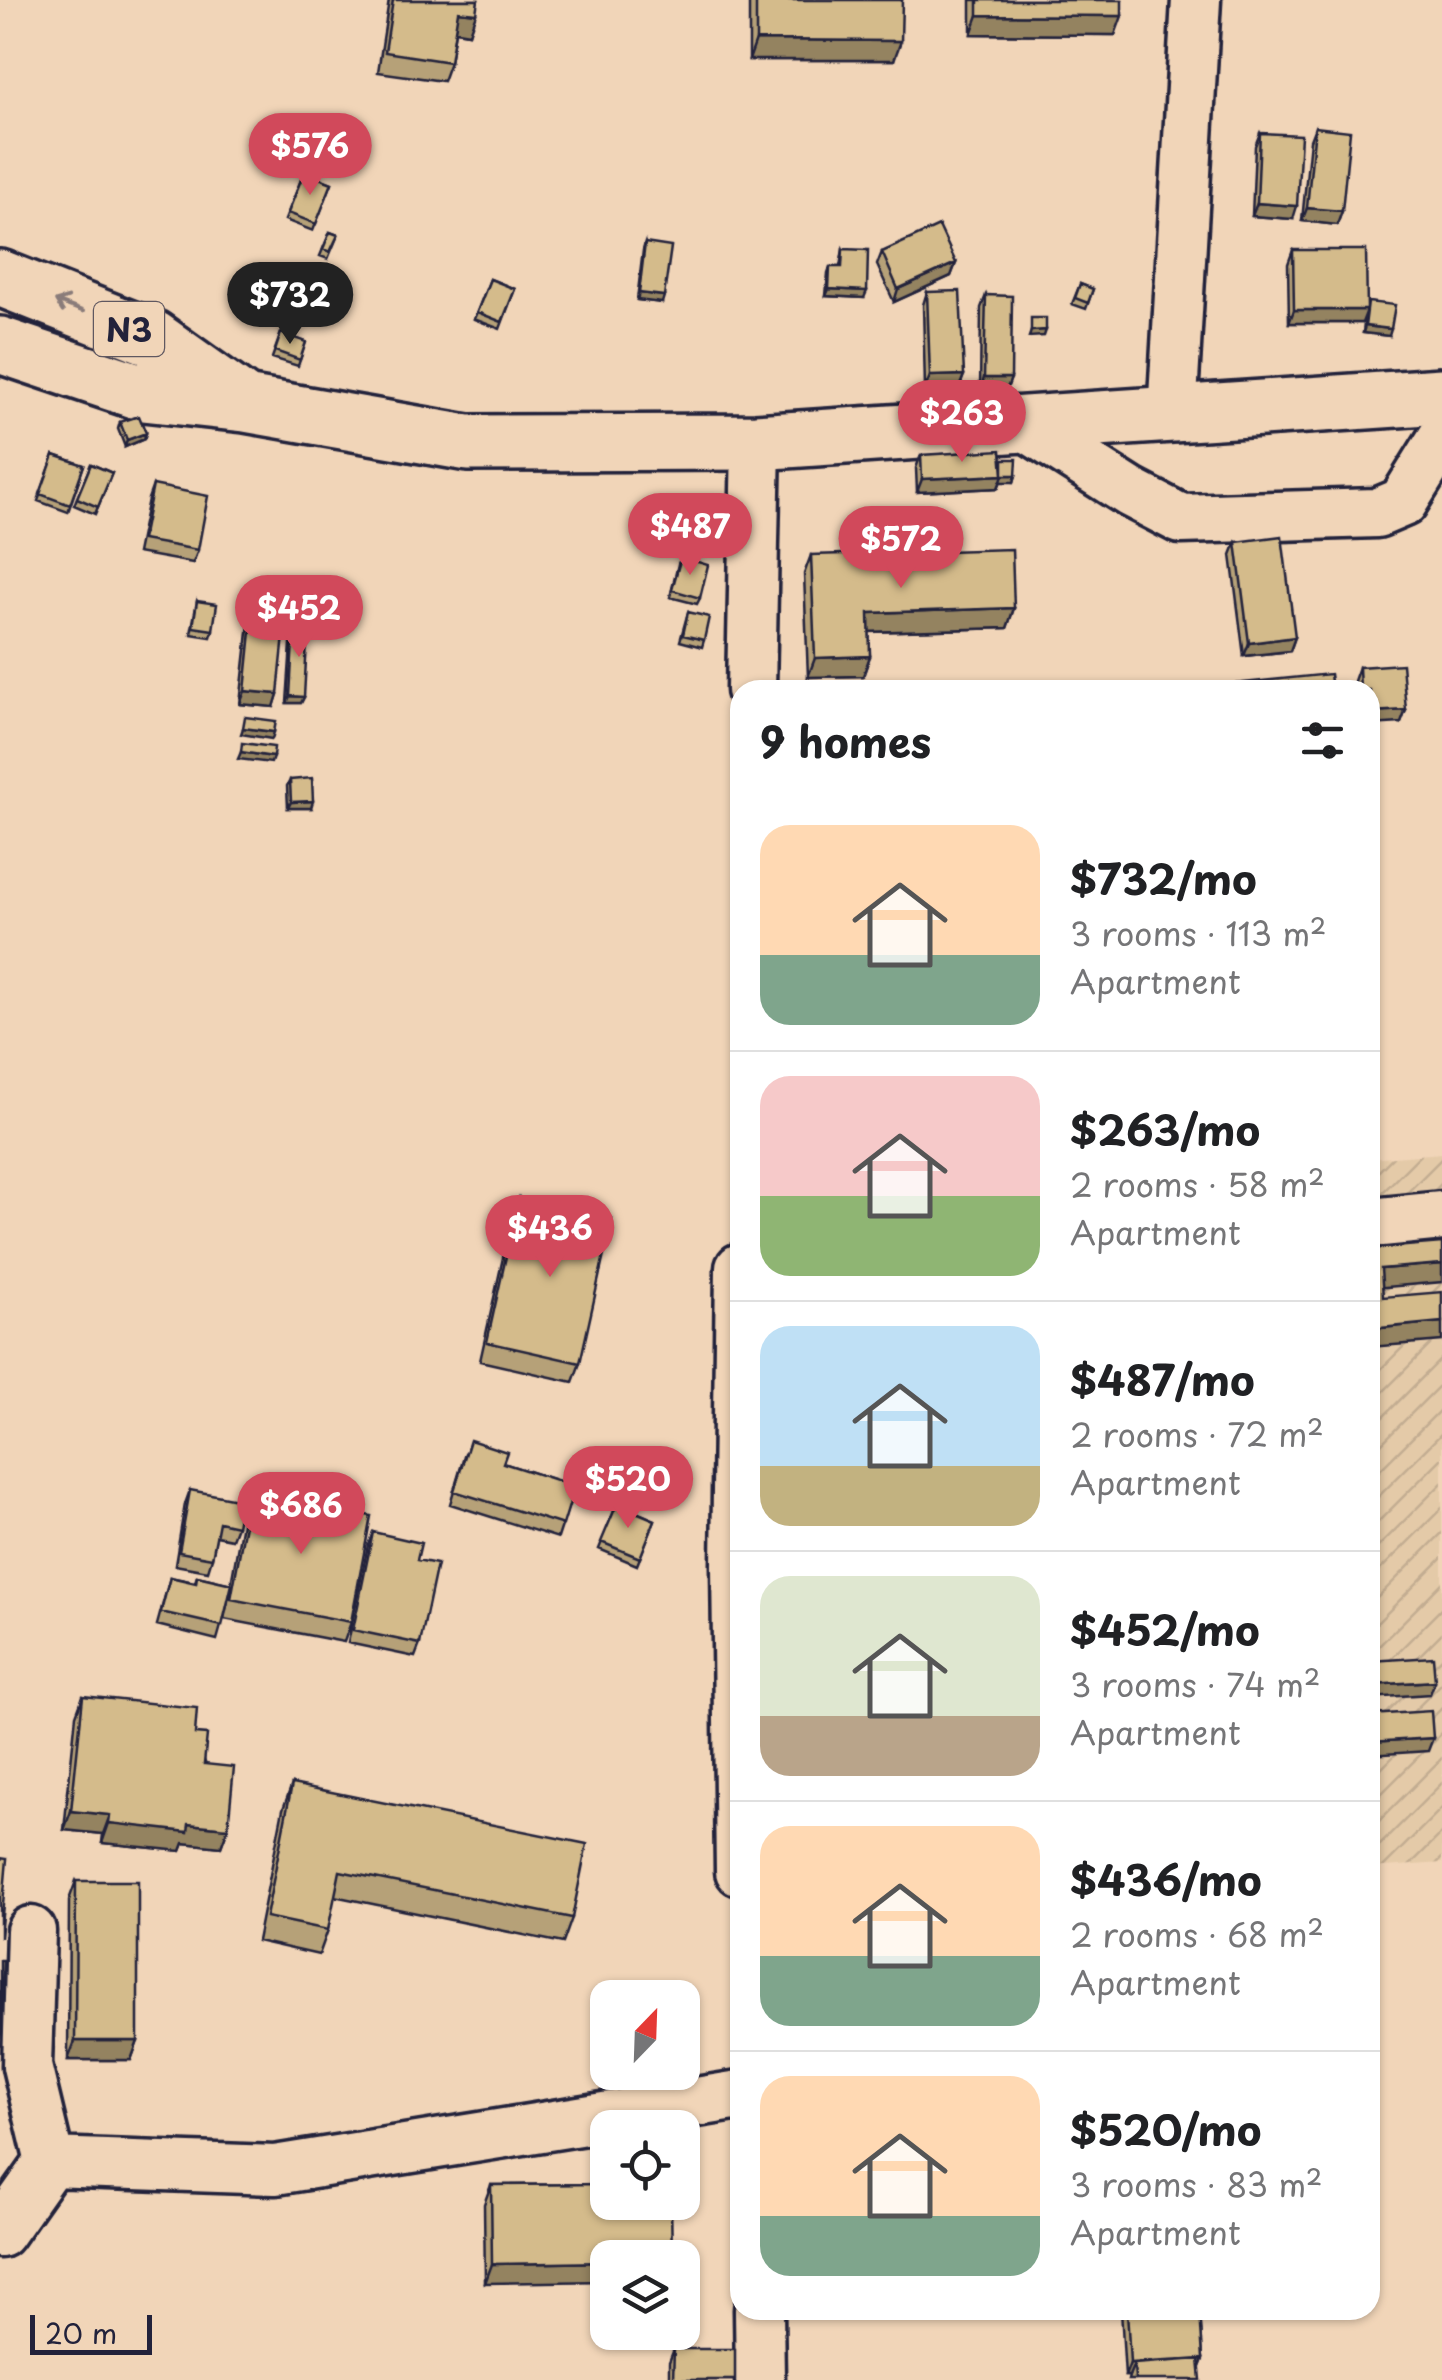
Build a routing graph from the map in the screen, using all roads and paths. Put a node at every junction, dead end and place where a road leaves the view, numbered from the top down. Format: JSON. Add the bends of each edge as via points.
{"nodes":[{"id":1,"x":1196,"y":0,"type":"edge"},
{"id":2,"x":0,"y":278,"type":"edge"},
{"id":3,"x":0,"y":345,"type":"edge"},
{"id":4,"x":1442,"y":396,"type":"edge"},
{"id":5,"x":245,"y":404,"type":"junction"},
{"id":6,"x":1172,"y":416,"type":"junction"},
{"id":7,"x":1024,"y":424,"type":"junction"},
{"id":8,"x":1442,"y":440,"type":"edge"},
{"id":9,"x":756,"y":442,"type":"junction"},
{"id":10,"x":750,"y":680,"type":"edge"},
{"id":11,"x":1442,"y":1216,"type":"edge"},
{"id":12,"x":1381,"y":1222,"type":"dead end"},
{"id":13,"x":30,"y":1931,"type":"dead end"},
{"id":14,"x":14,"y":2063,"type":"edge"},
{"id":15,"x":730,"y":2097,"type":"edge"},
{"id":16,"x":50,"y":2162,"type":"junction"},
{"id":17,"x":0,"y":2233,"type":"edge"},
{"id":18,"x":760,"y":2320,"type":"edge"},
{"id":19,"x":760,"y":2380,"type":"edge"}],
"edges":[{"from":1,"to":6,"type":"street"},
{"from":5,"to":2,"type":"main road","number":"N3","one_way":true,"via":[[152,338]]},
{"from":3,"to":5,"type":"main road","number":"N3","via":[[143,394]]},
{"from":4,"to":6,"type":"main road","number":"N3"},
{"from":5,"to":9,"type":"main road","number":"N3","via":[[468,443]]},
{"from":6,"to":7,"type":"main road","number":"N3"},
{"from":7,"to":8,"type":"street","via":[[1181,519],[1377,513],[1403,502]]},
{"from":7,"to":9,"type":"main road","number":"N3"},
{"from":9,"to":10,"type":"street"},
{"from":11,"to":12,"type":"street"},
{"from":13,"to":14,"type":"street"},
{"from":14,"to":16,"type":"street"},
{"from":15,"to":16,"type":"street","via":[[274,2170]]},
{"from":16,"to":17,"type":"street"},
{"from":18,"to":19,"type":"street"}]}
